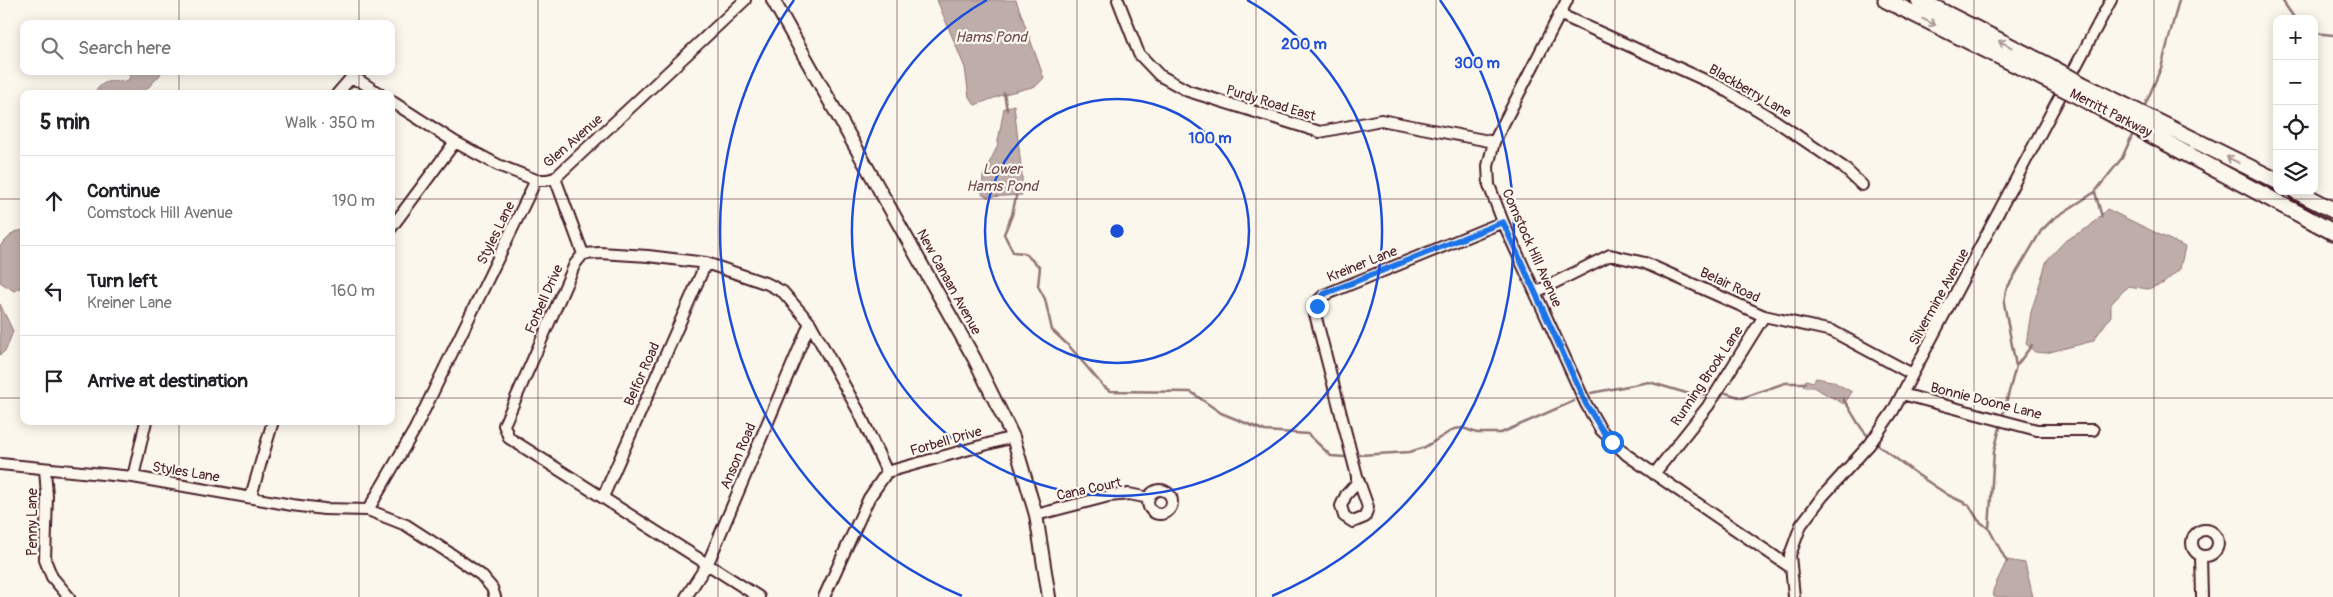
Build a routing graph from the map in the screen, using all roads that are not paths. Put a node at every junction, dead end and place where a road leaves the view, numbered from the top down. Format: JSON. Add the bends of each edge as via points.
{"nodes":[{"id":1,"x":746,"y":0,"type":"edge"},
{"id":2,"x":773,"y":0,"type":"edge"},
{"id":3,"x":1118,"y":0,"type":"edge"},
{"id":4,"x":1567,"y":0,"type":"edge"},
{"id":5,"x":1886,"y":0,"type":"edge"},
{"id":6,"x":1919,"y":0,"type":"edge"},
{"id":7,"x":2109,"y":1,"type":"edge"},
{"id":8,"x":1559,"y":14,"type":"junction"},
{"id":9,"x":2046,"y":72,"type":"junction"},
{"id":10,"x":341,"y":90,"type":"edge"},
{"id":11,"x":374,"y":90,"type":"edge"},
{"id":12,"x":395,"y":104,"type":"edge"},
{"id":13,"x":2167,"y":135,"type":"junction"},
{"id":14,"x":455,"y":142,"type":"junction"},
{"id":15,"x":1494,"y":142,"type":"junction"},
{"id":16,"x":555,"y":178,"type":"junction"},
{"id":17,"x":2273,"y":179,"type":"edge"},
{"id":18,"x":536,"y":180,"type":"junction"},
{"id":19,"x":1862,"y":185,"type":"dead end"},
{"id":20,"x":2246,"y":185,"type":"junction"},
{"id":21,"x":2304,"y":195,"type":"edge"},
{"id":22,"x":2330,"y":208,"type":"edge"},
{"id":23,"x":1503,"y":222,"type":"junction"},
{"id":24,"x":395,"y":223,"type":"edge"},
{"id":25,"x":2333,"y":232,"type":"edge"},
{"id":26,"x":2333,"y":243,"type":"edge"},
{"id":27,"x":583,"y":254,"type":"junction"},
{"id":28,"x":706,"y":263,"type":"junction"},
{"id":29,"x":1536,"y":292,"type":"junction"},
{"id":30,"x":1764,"y":316,"type":"junction"},
{"id":31,"x":810,"y":323,"type":"junction"},
{"id":32,"x":1912,"y":374,"type":"junction"},
{"id":33,"x":1902,"y":394,"type":"junction"},
{"id":34,"x":145,"y":425,"type":"edge"},
{"id":35,"x":273,"y":425,"type":"edge"},
{"id":36,"x":2093,"y":430,"type":"dead end"},
{"id":37,"x":1013,"y":437,"type":"junction"},
{"id":38,"x":0,"y":464,"type":"edge"},
{"id":39,"x":45,"y":469,"type":"junction"},
{"id":40,"x":887,"y":472,"type":"junction"},
{"id":41,"x":1654,"y":474,"type":"junction"},
{"id":42,"x":1357,"y":476,"type":"dead end"},
{"id":43,"x":133,"y":477,"type":"junction"},
{"id":44,"x":251,"y":496,"type":"junction"},
{"id":45,"x":603,"y":497,"type":"junction"},
{"id":46,"x":1149,"y":498,"type":"dead end"},
{"id":47,"x":368,"y":510,"type":"junction"},
{"id":48,"x":1036,"y":515,"type":"junction"},
{"id":49,"x":2201,"y":556,"type":"dead end"},
{"id":50,"x":708,"y":563,"type":"junction"},
{"id":51,"x":1790,"y":567,"type":"junction"},
{"id":52,"x":69,"y":597,"type":"edge"},
{"id":53,"x":495,"y":597,"type":"edge"},
{"id":54,"x":686,"y":597,"type":"edge"},
{"id":55,"x":759,"y":597,"type":"edge"},
{"id":56,"x":824,"y":597,"type":"edge"},
{"id":57,"x":1049,"y":597,"type":"edge"},
{"id":58,"x":1794,"y":597,"type":"edge"},
{"id":59,"x":2202,"y":597,"type":"edge"}],
"edges":[{"from":1,"to":16,"type":"street","name":"Glen Avenue"},
{"from":2,"to":37,"type":"main road","name":"New Canaan Avenue","via":[[974,358]]},
{"from":3,"to":15,"type":"street","name":"Purdy Road East","via":[[1139,54],[1159,75],[1188,91],[1320,132],[1381,120]]},
{"from":4,"to":8,"type":"street","name":"Comstock Hill Avenue"},
{"from":5,"to":9,"type":"highway","name":"Merritt Parkway","one_way":true},
{"from":9,"to":6,"type":"highway","name":"Merritt Parkway","one_way":true},
{"from":7,"to":32,"type":"street","name":"Silvermine Avenue","via":[[1948,312]]},
{"from":8,"to":15,"type":"street","name":"Comstock Hill Avenue"},
{"from":8,"to":19,"type":"street","name":"Blackberry Lane","via":[[1718,86],[1836,162]]},
{"from":9,"to":13,"type":"highway","name":"Merritt Parkway","bridge":true},
{"from":10,"to":11,"type":"street","via":[[350,79]]},
{"from":12,"to":14,"type":"street","name":"Glen Avenue"},
{"from":17,"to":13,"type":"highway","name":"Merritt Parkway","one_way":true},
{"from":13,"to":20,"type":"highway","name":"Merritt Parkway"},
{"from":14,"to":18,"type":"street","name":"Glen Avenue","via":[[498,165]]},
{"from":14,"to":24,"type":"street"},
{"from":15,"to":23,"type":"street","name":"Comstock Hill Avenue","via":[[1488,166],[1489,185]]},
{"from":16,"to":18,"type":"street","name":"Glen Avenue"},
{"from":16,"to":27,"type":"street"},
{"from":18,"to":47,"type":"street","name":"Styles Lane","via":[[415,429]]},
{"from":20,"to":25,"type":"highway","name":"Merritt Parkway"},
{"from":20,"to":26,"type":"highway"},
{"from":21,"to":22,"type":"highway"},
{"from":23,"to":29,"type":"street","name":"Comstock Hill Avenue"},
{"from":23,"to":42,"type":"street","name":"Kreiner Lane","via":[[1324,294],[1319,300],[1315,314]]},
{"from":27,"to":28,"type":"street","via":[[648,256]]},
{"from":27,"to":45,"type":"street","name":"Forbell Drive","via":[[575,264],[504,425],[509,438]]},
{"from":28,"to":31,"type":"street","via":[[784,292]]},
{"from":28,"to":45,"type":"street","name":"Belfor Road"},
{"from":29,"to":30,"type":"street","name":"Belair Road","via":[[1610,255],[1644,263]]},
{"from":29,"to":41,"type":"street","name":"Comstock Hill Avenue","via":[[1593,417],[1612,442]]},
{"from":30,"to":32,"type":"street","name":"Belair Road","via":[[1832,331]]},
{"from":30,"to":41,"type":"street","name":"Running Brook Lane","via":[[1708,406]]},
{"from":31,"to":40,"type":"street","via":[[860,412]]},
{"from":31,"to":50,"type":"street","name":"Anson Road"},
{"from":32,"to":33,"type":"street","name":"Silvermine Avenue"},
{"from":33,"to":36,"type":"street","name":"Bonnie Doone Lane","via":[[2027,428]]},
{"from":33,"to":51,"type":"street","name":"Silvermine Avenue","via":[[1881,430],[1801,525],[1791,549]]},
{"from":34,"to":43,"type":"street"},
{"from":35,"to":44,"type":"street"},
{"from":37,"to":40,"type":"street","name":"Forbell Drive"},
{"from":37,"to":48,"type":"main road","name":"New Canaan Avenue"},
{"from":38,"to":39,"type":"street","name":"Styles Lane"},
{"from":39,"to":43,"type":"street","name":"Styles Lane"},
{"from":39,"to":52,"type":"street","name":"Penny Lane","via":[[45,560],[52,577]]},
{"from":40,"to":56,"type":"street","via":[[869,498]]},
{"from":41,"to":51,"type":"street","name":"Comstock Hill Avenue"},
{"from":43,"to":44,"type":"street","name":"Styles Lane"},
{"from":44,"to":47,"type":"street","name":"Styles Lane","via":[[308,507]]},
{"from":45,"to":50,"type":"street","name":"Forbell Drive"},
{"from":46,"to":48,"type":"street","name":"Cana Court","via":[[1129,494],[1109,496]]},
{"from":47,"to":53,"type":"street","name":"Styles Lane","via":[[406,525],[454,556],[481,575]]},
{"from":48,"to":57,"type":"main road","name":"New Canaan Avenue"},
{"from":49,"to":59,"type":"street"},
{"from":50,"to":54,"type":"street","name":"Anson Road"},
{"from":50,"to":55,"type":"street","name":"Forbell Drive"},
{"from":51,"to":58,"type":"street","name":"Silvermine Avenue"}]}
